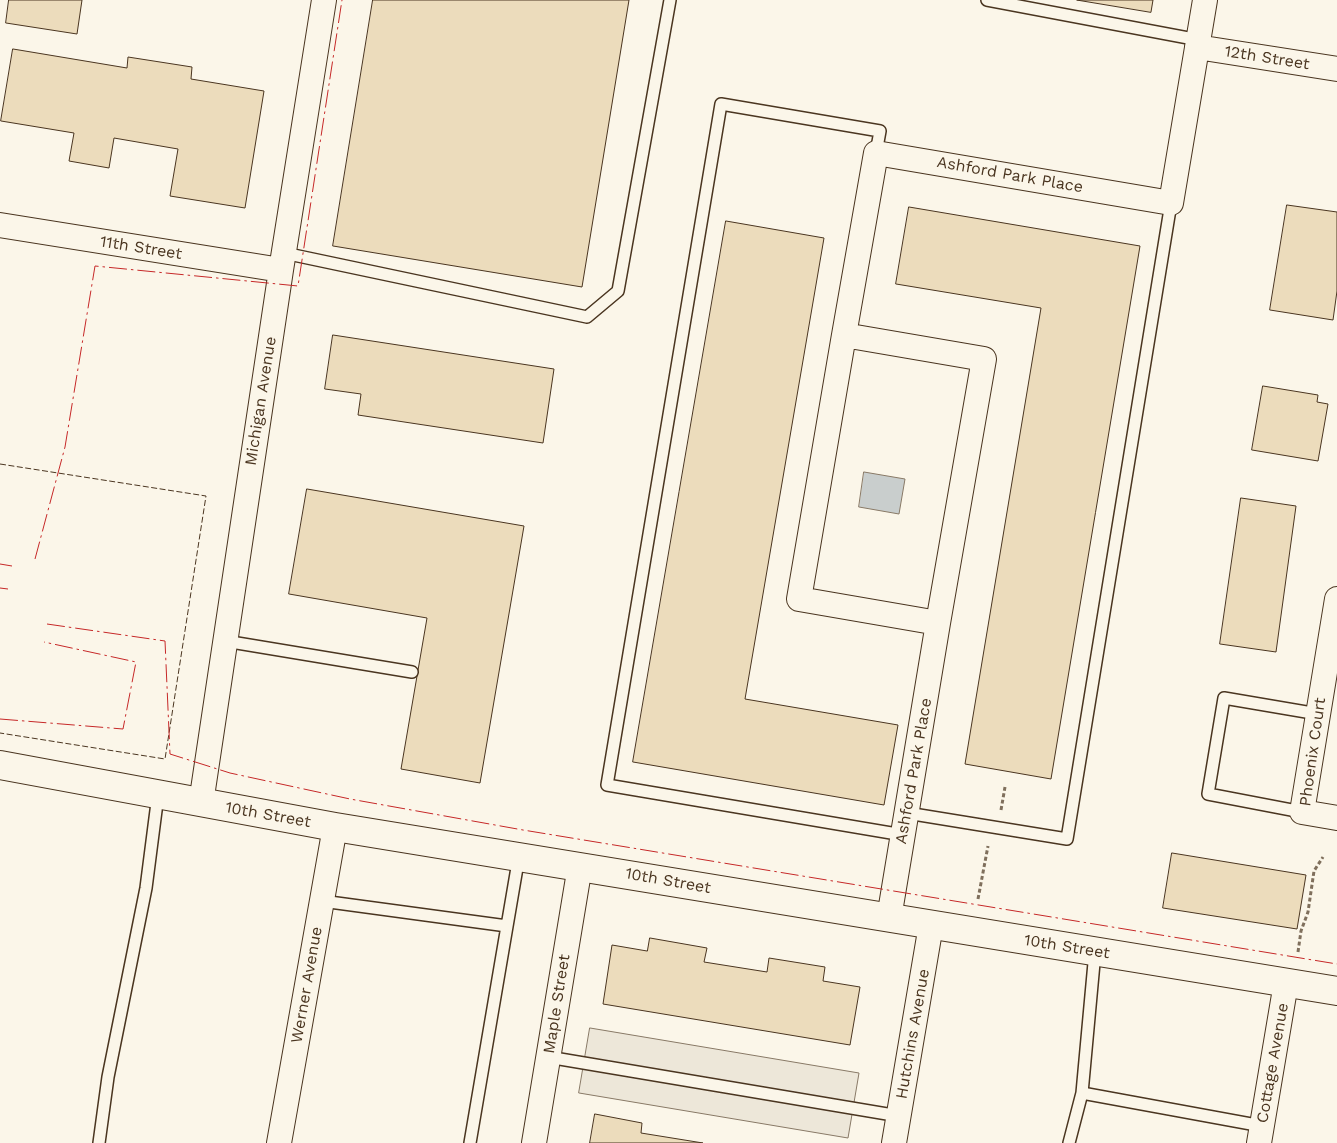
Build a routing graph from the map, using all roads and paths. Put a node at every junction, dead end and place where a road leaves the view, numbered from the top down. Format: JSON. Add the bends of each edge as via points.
{"nodes":[{"id":1,"x":324,"y":0,"type":"edge"},
{"id":2,"x":670,"y":0,"type":"edge"},
{"id":3,"x":987,"y":0,"type":"edge"},
{"id":4,"x":1205,"y":0,"type":"edge"},
{"id":5,"x":1198,"y":43,"type":"junction"},
{"id":6,"x":1337,"y":69,"type":"edge"},
{"id":7,"x":876,"y":153,"type":"junction"},
{"id":8,"x":1171,"y":202,"type":"junction"},
{"id":9,"x":0,"y":225,"type":"edge"},
{"id":10,"x":282,"y":261,"type":"junction"},
{"id":11,"x":844,"y":335,"type":"junction"},
{"id":12,"x":1337,"y":599,"type":"edge"},
{"id":13,"x":938,"y":623,"type":"junction"},
{"id":14,"x":225,"y":640,"type":"junction"},
{"id":15,"x":412,"y":672,"type":"dead end"},
{"id":16,"x":1318,"y":714,"type":"junction"},
{"id":17,"x":0,"y":765,"type":"edge"},
{"id":18,"x":158,"y":794,"type":"junction"},
{"id":19,"x":201,"y":803,"type":"junction"},
{"id":20,"x":1302,"y":812,"type":"junction"},
{"id":21,"x":1337,"y":818,"type":"edge"},
{"id":22,"x":905,"y":824,"type":"junction"},
{"id":23,"x":335,"y":827,"type":"junction"},
{"id":24,"x":518,"y":856,"type":"junction"},
{"id":25,"x":1323,"y":857,"type":"dead end"},
{"id":26,"x":580,"y":866,"type":"junction"},
{"id":27,"x":322,"y":901,"type":"junction"},
{"id":28,"x":889,"y":918,"type":"junction"},
{"id":29,"x":931,"y":925,"type":"junction"},
{"id":30,"x":507,"y":926,"type":"junction"},
{"id":31,"x":1095,"y":952,"type":"junction"},
{"id":32,"x":1298,"y":952,"type":"dead end"},
{"id":33,"x":1286,"y":983,"type":"junction"},
{"id":34,"x":1337,"y":991,"type":"edge"},
{"id":35,"x":548,"y":1057,"type":"junction"},
{"id":36,"x":1082,"y":1093,"type":"junction"},
{"id":37,"x":899,"y":1116,"type":"junction"},
{"id":38,"x":1261,"y":1135,"type":"edge"},
{"id":39,"x":99,"y":1143,"type":"edge"},
{"id":40,"x":279,"y":1143,"type":"edge"},
{"id":41,"x":470,"y":1143,"type":"edge"},
{"id":42,"x":534,"y":1143,"type":"edge"},
{"id":43,"x":894,"y":1143,"type":"edge"},
{"id":44,"x":1069,"y":1143,"type":"edge"}],
"edges":[{"from":1,"to":10,"type":"street","name":"Michigan Avenue"},
{"from":2,"to":10,"type":"lane","via":[[618,291],[588,317]]},
{"from":3,"to":5,"type":"lane"},
{"from":4,"to":5,"type":"street"},
{"from":5,"to":6,"type":"street","name":"12th Street"},
{"from":5,"to":8,"type":"street"},
{"from":7,"to":8,"type":"street","name":"Ashford Park Place"},
{"from":7,"to":11,"type":"street"},
{"from":7,"to":22,"type":"lane","via":[[880,131],[721,104],[607,785]]},
{"from":8,"to":22,"type":"lane","via":[[1067,839]]},
{"from":9,"to":10,"type":"street","name":"11th Street"},
{"from":10,"to":14,"type":"street","name":"Michigan Avenue"},
{"from":11,"to":13,"type":"street","via":[[799,599]]},
{"from":11,"to":13,"type":"street","name":"Ashford Park Place","via":[[984,359]]},
{"from":12,"to":16,"type":"street","name":"Phoenix Court"},
{"from":13,"to":22,"type":"street","name":"Ashford Park Place"},
{"from":14,"to":15,"type":"lane"},
{"from":14,"to":19,"type":"street","name":"Michigan Avenue"},
{"from":16,"to":20,"type":"street","name":"Phoenix Court"},
{"from":16,"to":20,"type":"lane","via":[[1224,698],[1208,794]]},
{"from":17,"to":18,"type":"street","name":"10th Street"},
{"from":18,"to":19,"type":"street","name":"10th Street"},
{"from":18,"to":39,"type":"lane","via":[[146,888],[108,1077]]},
{"from":19,"to":23,"type":"street","name":"10th Street"},
{"from":20,"to":21,"type":"street","name":"Phoenix Court"},
{"from":22,"to":28,"type":"street","name":"Ashford Park Place"},
{"from":23,"to":24,"type":"street","name":"10th Street"},
{"from":23,"to":27,"type":"street","name":"Werner Avenue"},
{"from":24,"to":26,"type":"street","name":"10th Street"},
{"from":24,"to":30,"type":"lane"},
{"from":25,"to":32,"type":"path","via":[[1314,871]]},
{"from":26,"to":28,"type":"street","name":"10th Street"},
{"from":26,"to":35,"type":"street","name":"Maple Street"},
{"from":27,"to":30,"type":"lane"},
{"from":27,"to":40,"type":"street","name":"Werner Avenue"},
{"from":28,"to":29,"type":"street","name":"10th Street"},
{"from":29,"to":31,"type":"street","name":"10th Street"},
{"from":29,"to":37,"type":"street","name":"Hutchins Avenue"},
{"from":30,"to":41,"type":"lane"},
{"from":31,"to":33,"type":"street","name":"10th Street"},
{"from":31,"to":36,"type":"lane"},
{"from":33,"to":34,"type":"street","name":"10th Street"},
{"from":33,"to":38,"type":"street","name":"Cottage Avenue"},
{"from":35,"to":37,"type":"lane"},
{"from":35,"to":42,"type":"street","name":"Maple Street"},
{"from":36,"to":38,"type":"lane"},
{"from":36,"to":44,"type":"lane"},
{"from":37,"to":43,"type":"street","name":"Hutchins Avenue"}]}
